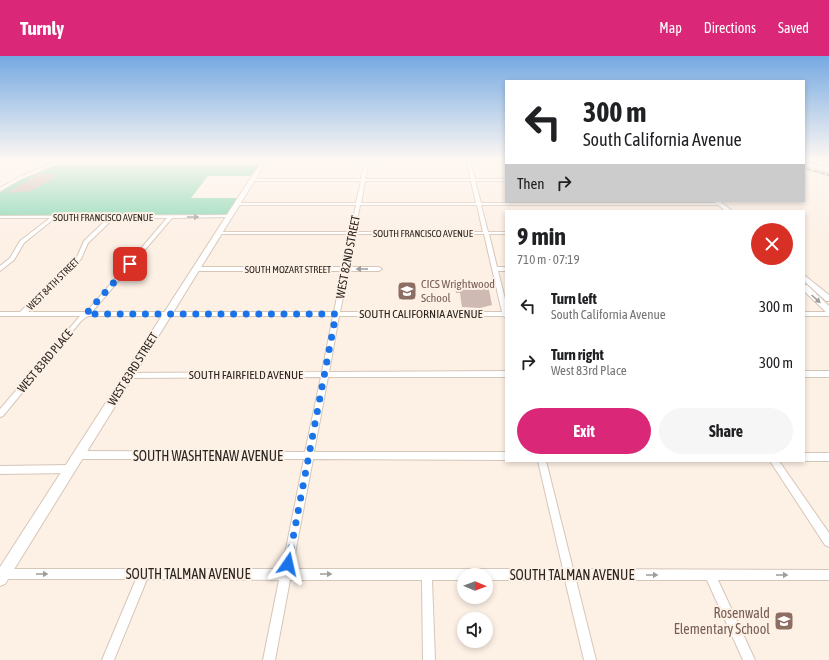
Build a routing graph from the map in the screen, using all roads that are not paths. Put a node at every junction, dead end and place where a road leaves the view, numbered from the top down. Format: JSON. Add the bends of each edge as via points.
{"nodes":[{"id":1,"x":249,"y":187,"type":"edge"},
{"id":2,"x":362,"y":187,"type":"edge"},
{"id":3,"x":474,"y":187,"type":"edge"},
{"id":4,"x":598,"y":202,"type":"edge"},
{"id":5,"x":715,"y":202,"type":"edge"},
{"id":6,"x":238,"y":204,"type":"junction"},
{"id":7,"x":358,"y":204,"type":"junction"},
{"id":8,"x":478,"y":204,"type":"junction"},
{"id":9,"x":727,"y":210,"type":"edge"},
{"id":10,"x":230,"y":216,"type":"junction"},
{"id":11,"x":0,"y":217,"type":"edge"},
{"id":12,"x":54,"y":217,"type":"junction"},
{"id":13,"x":112,"y":217,"type":"junction"},
{"id":14,"x":170,"y":217,"type":"junction"},
{"id":15,"x":220,"y":233,"type":"junction"},
{"id":16,"x":353,"y":233,"type":"junction"},
{"id":17,"x":486,"y":233,"type":"junction"},
{"id":18,"x":505,"y":233,"type":"edge"},
{"id":19,"x":0,"y":269,"type":"edge"},
{"id":20,"x":197,"y":269,"type":"junction"},
{"id":21,"x":346,"y":269,"type":"junction"},
{"id":22,"x":379,"y":269,"type":"dead end"},
{"id":23,"x":495,"y":269,"type":"junction"},
{"id":24,"x":505,"y":269,"type":"edge"},
{"id":25,"x":805,"y":278,"type":"edge"},
{"id":26,"x":805,"y":288,"type":"edge"},
{"id":27,"x":829,"y":299,"type":"edge"},
{"id":28,"x":829,"y":310,"type":"edge"},
{"id":29,"x":505,"y":311,"type":"edge"},
{"id":30,"x":22,"y":314,"type":"junction"},
{"id":31,"x":86,"y":314,"type":"junction"},
{"id":32,"x":168,"y":314,"type":"junction"},
{"id":33,"x":336,"y":314,"type":"junction"},
{"id":34,"x":805,"y":314,"type":"edge"},
{"id":35,"x":829,"y":314,"type":"edge"},
{"id":36,"x":505,"y":315,"type":"edge"},
{"id":37,"x":1,"y":316,"type":"edge"},
{"id":38,"x":505,"y":374,"type":"edge"},
{"id":39,"x":805,"y":374,"type":"edge"},
{"id":40,"x":829,"y":374,"type":"edge"},
{"id":41,"x":129,"y":375,"type":"junction"},
{"id":42,"x":324,"y":375,"type":"junction"},
{"id":43,"x":0,"y":414,"type":"edge"},
{"id":44,"x":78,"y":456,"type":"junction"},
{"id":45,"x":309,"y":456,"type":"junction"},
{"id":46,"x":505,"y":456,"type":"edge"},
{"id":47,"x":805,"y":457,"type":"edge"},
{"id":48,"x":829,"y":457,"type":"edge"},
{"id":49,"x":542,"y":462,"type":"edge"},
{"id":50,"x":775,"y":462,"type":"edge"},
{"id":51,"x":70,"y":469,"type":"junction"},
{"id":52,"x":0,"y":470,"type":"edge"},
{"id":53,"x":829,"y":542,"type":"edge"},
{"id":54,"x":144,"y":574,"type":"junction"},
{"id":55,"x":286,"y":574,"type":"junction"},
{"id":56,"x":427,"y":574,"type":"junction"},
{"id":57,"x":569,"y":575,"type":"junction"},
{"id":58,"x":710,"y":575,"type":"junction"},
{"id":59,"x":829,"y":575,"type":"edge"},
{"id":60,"x":2,"y":576,"type":"edge"},
{"id":61,"x":108,"y":660,"type":"edge"},
{"id":62,"x":269,"y":660,"type":"edge"},
{"id":63,"x":429,"y":660,"type":"edge"},
{"id":64,"x":590,"y":660,"type":"edge"},
{"id":65,"x":749,"y":660,"type":"edge"}],
"edges":[{"from":1,"to":6,"type":"street","name":"WEST 83RD STREET"},
{"from":2,"to":7,"type":"street","name":"WEST 82ND STREET"},
{"from":3,"to":8,"type":"street"},
{"from":4,"to":5,"type":"street"},
{"from":4,"to":8,"type":"street"},
{"from":5,"to":9,"type":"street"},
{"from":6,"to":7,"type":"street"},
{"from":6,"to":10,"type":"street","name":"WEST 83RD STREET"},
{"from":7,"to":8,"type":"street"},
{"from":7,"to":16,"type":"street","name":"WEST 82ND STREET"},
{"from":8,"to":17,"type":"street"},
{"from":14,"to":10,"type":"street","name":"SOUTH FRANCISCO AVENUE","one_way":true},
{"from":10,"to":15,"type":"street","name":"WEST 83RD STREET"},
{"from":11,"to":12,"type":"street","name":"SOUTH FRANCISCO AVENUE"},
{"from":12,"to":13,"type":"street","name":"SOUTH FRANCISCO AVENUE"},
{"from":12,"to":19,"type":"street","via":[[22,242],[12,259]]},
{"from":13,"to":14,"type":"street","name":"SOUTH FRANCISCO AVENUE"},
{"from":13,"to":30,"type":"street","name":"WEST 84TH STREET","via":[[86,242],[79,258]]},
{"from":14,"to":31,"type":"street","name":"WEST 83RD PLACE"},
{"from":15,"to":16,"type":"street","name":"SOUTH FRANCISCO AVENUE"},
{"from":15,"to":20,"type":"street","name":"WEST 83RD STREET"},
{"from":16,"to":17,"type":"street","name":"SOUTH FRANCISCO AVENUE"},
{"from":16,"to":21,"type":"street","name":"WEST 82ND STREET"},
{"from":17,"to":18,"type":"street","name":"SOUTH FRANCISCO AVENUE"},
{"from":17,"to":23,"type":"street"},
{"from":20,"to":21,"type":"street","name":"SOUTH MOZART STREET"},
{"from":20,"to":32,"type":"street","name":"WEST 83RD STREET"},
{"from":22,"to":21,"type":"street","name":"SOUTH MOZART STREET","one_way":true},
{"from":21,"to":33,"type":"street","name":"WEST 82ND STREET"},
{"from":23,"to":24,"type":"street"},
{"from":23,"to":29,"type":"street"},
{"from":25,"to":27,"type":"street"},
{"from":26,"to":28,"type":"street","one_way":true},
{"from":30,"to":31,"type":"street","name":"SOUTH CALIFORNIA AVENUE"},
{"from":30,"to":37,"type":"street","name":"SOUTH CALIFORNIA AVENUE"},
{"from":31,"to":32,"type":"street","name":"SOUTH CALIFORNIA AVENUE"},
{"from":31,"to":43,"type":"street","name":"WEST 83RD PLACE"},
{"from":32,"to":33,"type":"street","name":"SOUTH CALIFORNIA AVENUE"},
{"from":32,"to":41,"type":"street","name":"WEST 83RD STREET"},
{"from":33,"to":36,"type":"street","name":"SOUTH CALIFORNIA AVENUE"},
{"from":33,"to":42,"type":"street","name":"WEST 82ND STREET"},
{"from":34,"to":35,"type":"street"},
{"from":38,"to":42,"type":"street","name":"SOUTH FAIRFIELD AVENUE"},
{"from":39,"to":40,"type":"street"},
{"from":41,"to":42,"type":"street","name":"SOUTH FAIRFIELD AVENUE"},
{"from":41,"to":44,"type":"street","name":"WEST 83RD STREET"},
{"from":42,"to":45,"type":"street","name":"WEST 82ND STREET"},
{"from":44,"to":45,"type":"street","name":"SOUTH WASHTENAW AVENUE"},
{"from":44,"to":51,"type":"street","name":"WEST 83RD STREET"},
{"from":45,"to":46,"type":"street","name":"SOUTH WASHTENAW AVENUE"},
{"from":45,"to":55,"type":"street","name":"WEST 82ND STREET"},
{"from":47,"to":48,"type":"street"},
{"from":49,"to":57,"type":"street"},
{"from":50,"to":53,"type":"street"},
{"from":51,"to":52,"type":"street"},
{"from":51,"to":60,"type":"street","name":"WEST 83RD STREET"},
{"from":54,"to":55,"type":"street","name":"SOUTH TALMAN AVENUE"},
{"from":60,"to":54,"type":"street","name":"SOUTH TALMAN AVENUE","one_way":true},
{"from":54,"to":61,"type":"street"},
{"from":55,"to":56,"type":"street","name":"SOUTH TALMAN AVENUE","one_way":true},
{"from":55,"to":62,"type":"street","name":"WEST 82ND STREET"},
{"from":56,"to":57,"type":"street","name":"SOUTH TALMAN AVENUE"},
{"from":56,"to":63,"type":"street"},
{"from":57,"to":58,"type":"street","name":"SOUTH TALMAN AVENUE","one_way":true},
{"from":57,"to":64,"type":"street"},
{"from":58,"to":59,"type":"street","name":"SOUTH TALMAN AVENUE","one_way":true},
{"from":58,"to":65,"type":"street"}]}
